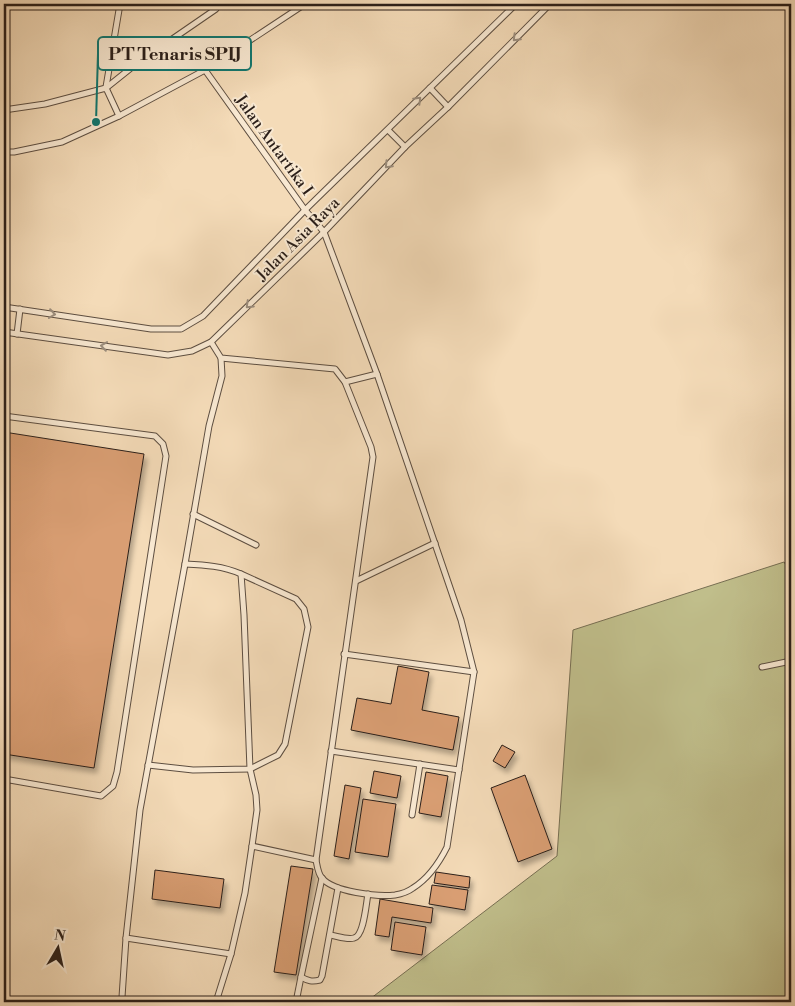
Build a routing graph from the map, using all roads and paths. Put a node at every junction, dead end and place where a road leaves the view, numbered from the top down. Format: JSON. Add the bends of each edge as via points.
{"nodes":[{"id":1,"x":120,"y":4,"type":"edge"},
{"id":2,"x":219,"y":4,"type":"edge"},
{"id":3,"x":305,"y":4,"type":"edge"},
{"id":4,"x":516,"y":4,"type":"edge"},
{"id":5,"x":550,"y":4,"type":"edge"},
{"id":6,"x":205,"y":70,"type":"junction"},
{"id":7,"x":106,"y":88,"type":"junction"},
{"id":8,"x":430,"y":88,"type":"junction"},
{"id":9,"x":448,"y":107,"type":"junction"},
{"id":10,"x":4,"y":110,"type":"edge"},
{"id":11,"x":119,"y":116,"type":"junction"},
{"id":12,"x":388,"y":130,"type":"junction"},
{"id":13,"x":405,"y":147,"type":"junction"},
{"id":14,"x":4,"y":152,"type":"edge"},
{"id":15,"x":305,"y":210,"type":"junction"},
{"id":16,"x":324,"y":232,"type":"junction"},
{"id":17,"x":4,"y":307,"type":"edge"},
{"id":18,"x":20,"y":309,"type":"junction"},
{"id":19,"x":4,"y":332,"type":"edge"},
{"id":20,"x":16,"y":334,"type":"junction"},
{"id":21,"x":211,"y":342,"type":"junction"},
{"id":22,"x":221,"y":358,"type":"junction"},
{"id":23,"x":378,"y":374,"type":"junction"},
{"id":24,"x":345,"y":382,"type":"junction"},
{"id":25,"x":4,"y":416,"type":"edge"},
{"id":26,"x":193,"y":514,"type":"junction"},
{"id":27,"x":435,"y":543,"type":"junction"},
{"id":28,"x":256,"y":545,"type":"dead end"},
{"id":29,"x":185,"y":564,"type":"junction"},
{"id":30,"x":241,"y":574,"type":"junction"},
{"id":31,"x":356,"y":581,"type":"junction"},
{"id":32,"x":344,"y":654,"type":"junction"},
{"id":33,"x":791,"y":660,"type":"edge"},
{"id":34,"x":762,"y":667,"type":"dead end"},
{"id":35,"x":474,"y":672,"type":"junction"},
{"id":36,"x":331,"y":751,"type":"junction"},
{"id":37,"x":148,"y":764,"type":"junction"},
{"id":38,"x":420,"y":764,"type":"junction"},
{"id":39,"x":250,"y":768,"type":"junction"},
{"id":40,"x":459,"y":770,"type":"junction"},
{"id":41,"x":4,"y":779,"type":"edge"},
{"id":42,"x":412,"y":815,"type":"dead end"},
{"id":43,"x":252,"y":846,"type":"junction"},
{"id":44,"x":316,"y":860,"type":"junction"},
{"id":45,"x":322,"y":878,"type":"junction"},
{"id":46,"x":338,"y":888,"type":"junction"},
{"id":47,"x":368,"y":894,"type":"junction"},
{"id":48,"x":330,"y":935,"type":"junction"},
{"id":49,"x":126,"y":938,"type":"junction"},
{"id":50,"x":232,"y":954,"type":"junction"},
{"id":51,"x":301,"y":977,"type":"junction"},
{"id":52,"x":125,"y":1002,"type":"edge"},
{"id":53,"x":216,"y":1002,"type":"edge"},
{"id":54,"x":296,"y":1002,"type":"edge"}],
"edges":[{"from":1,"to":7,"type":"lane"},
{"from":2,"to":7,"type":"lane","via":[[210,14]]},
{"from":3,"to":6,"type":"lane"},
{"from":4,"to":8,"type":"lane","name":"Jalan Asia Raya"},
{"from":5,"to":9,"type":"lane","name":"Jalan Asia Raya","one_way":true},
{"from":6,"to":11,"type":"lane"},
{"from":6,"to":15,"type":"lane","name":"Jalan Antartika I"},
{"from":7,"to":10,"type":"lane","via":[[44,104]]},
{"from":7,"to":11,"type":"lane"},
{"from":8,"to":9,"type":"lane"},
{"from":12,"to":8,"type":"lane","name":"Jalan Asia Raya","one_way":true},
{"from":9,"to":13,"type":"lane","name":"Jalan Asia Raya"},
{"from":11,"to":14,"type":"lane","via":[[62,142]]},
{"from":12,"to":13,"type":"lane"},
{"from":12,"to":15,"type":"lane","name":"Jalan Asia Raya"},
{"from":13,"to":16,"type":"lane","name":"Jalan Asia Raya","one_way":true},
{"from":15,"to":16,"type":"lane","name":"Jalan Antartika I"},
{"from":18,"to":15,"type":"lane","name":"Jalan Asia Raya","one_way":true,"via":[[151,329],[181,329],[202,316]]},
{"from":16,"to":21,"type":"lane","name":"Jalan Asia Raya","one_way":true},
{"from":16,"to":23,"type":"lane","name":"Jalan Antartika I"},
{"from":17,"to":18,"type":"lane","name":"Jalan Asia Raya"},
{"from":18,"to":20,"type":"lane"},
{"from":19,"to":20,"type":"lane","name":"Jalan Asia Raya"},
{"from":21,"to":20,"type":"lane","name":"Jalan Asia Raya","one_way":true,"via":[[192,351],[168,355]]},
{"from":21,"to":22,"type":"lane"},
{"from":22,"to":24,"type":"lane","via":[[335,369]]},
{"from":22,"to":26,"type":"lane","via":[[222,376]]},
{"from":23,"to":24,"type":"lane"},
{"from":23,"to":27,"type":"lane","name":"Jalan Antartika I"},
{"from":24,"to":31,"type":"lane","via":[[373,456]]},
{"from":25,"to":41,"type":"lane","via":[[155,436],[163,444],[166,456],[113,786],[101,796]]},
{"from":26,"to":28,"type":"lane"},
{"from":26,"to":29,"type":"lane"},
{"from":27,"to":31,"type":"lane"},
{"from":27,"to":35,"type":"lane","name":"Jalan Antartika I","via":[[461,620]]},
{"from":29,"to":30,"type":"lane","via":[[211,565]]},
{"from":29,"to":37,"type":"lane"},
{"from":30,"to":39,"type":"lane"},
{"from":30,"to":39,"type":"lane","via":[[296,599],[304,609],[308,627],[286,744],[278,755]]},
{"from":31,"to":32,"type":"lane"},
{"from":32,"to":35,"type":"lane"},
{"from":32,"to":36,"type":"lane"},
{"from":33,"to":34,"type":"lane"},
{"from":35,"to":40,"type":"lane"},
{"from":36,"to":38,"type":"lane"},
{"from":36,"to":44,"type":"lane"},
{"from":37,"to":39,"type":"lane","via":[[193,770]]},
{"from":37,"to":49,"type":"lane"},
{"from":38,"to":40,"type":"lane"},
{"from":38,"to":42,"type":"lane"},
{"from":39,"to":43,"type":"lane","via":[[256,795]]},
{"from":40,"to":47,"type":"lane","via":[[447,847],[439,864],[413,888],[397,895]]},
{"from":43,"to":44,"type":"lane"},
{"from":43,"to":50,"type":"lane"},
{"from":44,"to":45,"type":"lane"},
{"from":45,"to":46,"type":"lane"},
{"from":45,"to":51,"type":"lane"},
{"from":46,"to":47,"type":"lane"},
{"from":46,"to":48,"type":"lane"},
{"from":47,"to":48,"type":"lane","via":[[362,930],[358,936],[353,939]]},
{"from":48,"to":51,"type":"lane","via":[[320,980],[313,982]]},
{"from":49,"to":50,"type":"lane"},
{"from":49,"to":52,"type":"lane","via":[[122,997]]},
{"from":50,"to":53,"type":"lane"},
{"from":51,"to":54,"type":"lane"}]}
